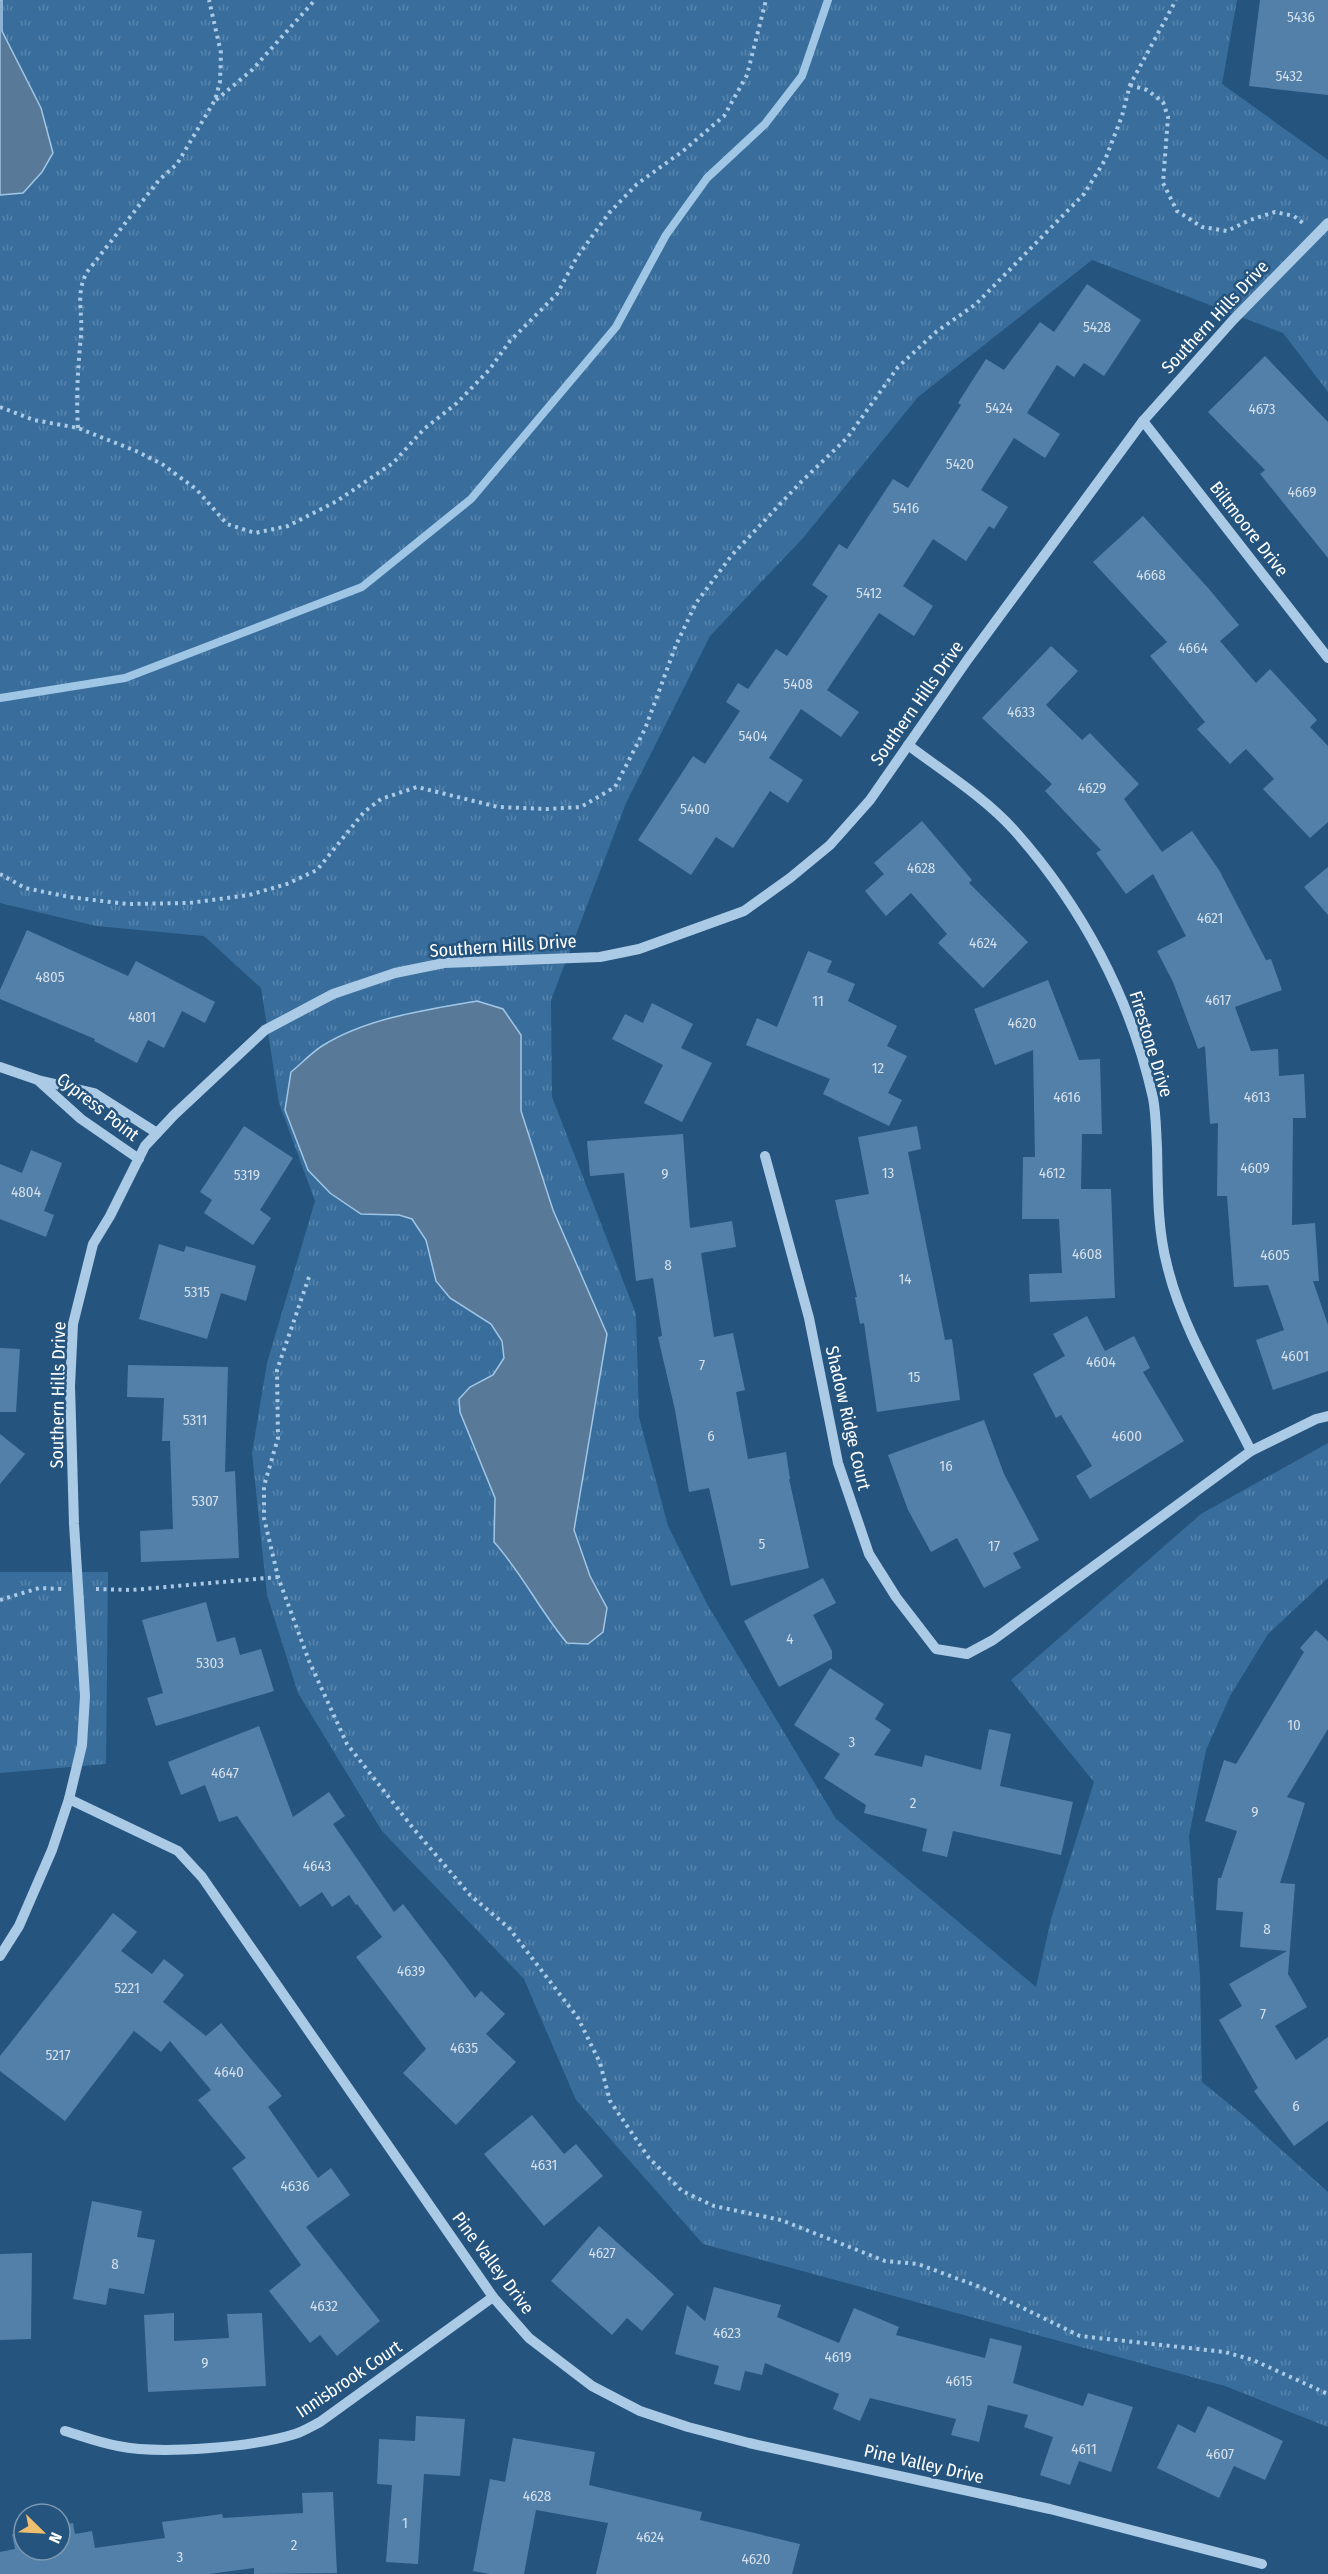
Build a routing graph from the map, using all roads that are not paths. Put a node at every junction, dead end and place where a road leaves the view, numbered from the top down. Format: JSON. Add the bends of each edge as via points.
{"nodes":[{"id":1,"x":1328,"y":222,"type":"edge"},
{"id":2,"x":1143,"y":421,"type":"junction"},
{"id":3,"x":1328,"y":658,"type":"edge"},
{"id":4,"x":908,"y":745,"type":"junction"},
{"id":5,"x":0,"y":1067,"type":"edge"},
{"id":6,"x":38,"y":1080,"type":"junction"},
{"id":7,"x":157,"y":1134,"type":"junction"},
{"id":8,"x":765,"y":1156,"type":"dead end"},
{"id":9,"x":139,"y":1159,"type":"junction"},
{"id":10,"x":1328,"y":1416,"type":"edge"},
{"id":11,"x":1251,"y":1451,"type":"junction"},
{"id":12,"x":69,"y":1799,"type":"junction"},
{"id":13,"x":0,"y":1956,"type":"edge"},
{"id":14,"x":493,"y":2297,"type":"junction"},
{"id":15,"x":65,"y":2431,"type":"dead end"},
{"id":16,"x":1262,"y":2564,"type":"dead end"}],
"edges":[{"from":1,"to":2,"type":"street","name":"Southern Hills Drive"},
{"from":2,"to":3,"type":"street","name":"Biltmoore Drive"},
{"from":2,"to":4,"type":"street","name":"Southern Hills Drive"},
{"from":4,"to":7,"type":"street","name":"Southern Hills Drive","via":[[870,800],[830,845],[744,910],[649,945],[600,957],[444,963],[395,973],[333,994],[265,1029]]},
{"from":4,"to":11,"type":"street","name":"Firestone Drive","via":[[972,792],[1013,830],[1059,888],[1101,953],[1125,1006],[1153,1099],[1160,1233],[1167,1266],[1184,1316]]},
{"from":5,"to":6,"type":"street","name":"Cypress Point"},
{"from":6,"to":7,"type":"street","name":"Cypress Point","via":[[94,1093]]},
{"from":6,"to":9,"type":"street","name":"Cypress Point","via":[[81,1119]]},
{"from":7,"to":9,"type":"street","name":"Southern Hills Drive"},
{"from":8,"to":11,"type":"street","name":"Shadow Ridge Court","via":[[809,1318],[838,1463],[869,1554],[903,1607],[936,1648],[967,1654],[993,1640]]},
{"from":9,"to":12,"type":"street","name":"Southern Hills Drive","via":[[93,1244],[73,1324],[70,1386],[74,1524],[85,1696],[82,1745]]},
{"from":10,"to":11,"type":"street","name":"Shadow Ridge Court"},
{"from":12,"to":13,"type":"street","name":"Southern Hills Drive","via":[[19,1926]]},
{"from":12,"to":14,"type":"street","name":"Pine Valley Drive","via":[[178,1851],[202,1877]]},
{"from":14,"to":15,"type":"street","name":"Innisbrook Court","via":[[320,2422],[296,2433],[193,2449],[148,2449],[117,2446]]},
{"from":14,"to":16,"type":"street","name":"Pine Valley Drive","via":[[529,2338],[592,2386],[640,2411],[748,2443],[1050,2509]]}]}
